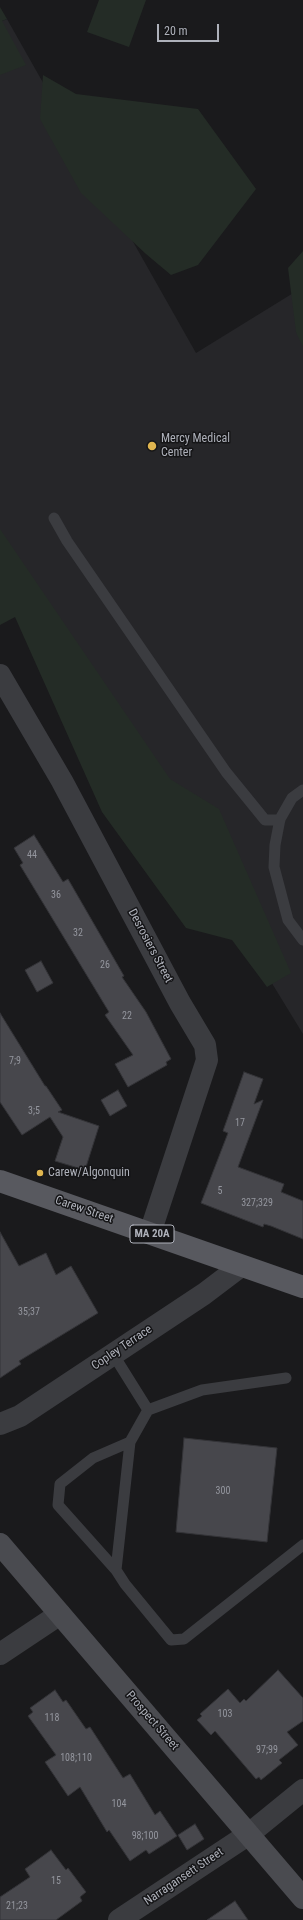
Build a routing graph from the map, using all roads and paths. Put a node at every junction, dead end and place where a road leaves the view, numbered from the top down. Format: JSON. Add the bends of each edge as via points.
{"nodes":[{"id":1,"x":54,"y":518,"type":"dead end"},
{"id":2,"x":0,"y":675,"type":"edge"},
{"id":3,"x":303,"y":790,"type":"edge"},
{"id":4,"x":280,"y":820,"type":"junction"},
{"id":5,"x":303,"y":940,"type":"edge"},
{"id":6,"x":0,"y":1181,"type":"edge"},
{"id":7,"x":150,"y":1233,"type":"junction"},
{"id":8,"x":241,"y":1266,"type":"junction"},
{"id":9,"x":303,"y":1287,"type":"edge"},
{"id":10,"x":113,"y":1354,"type":"junction"},
{"id":11,"x":286,"y":1378,"type":"dead end"},
{"id":12,"x":148,"y":1410,"type":"junction"},
{"id":13,"x":0,"y":1424,"type":"edge"},
{"id":14,"x":130,"y":1442,"type":"junction"},
{"id":15,"x":0,"y":1544,"type":"edge"},
{"id":16,"x":303,"y":1545,"type":"edge"},
{"id":17,"x":116,"y":1570,"type":"junction"},
{"id":18,"x":60,"y":1614,"type":"junction"},
{"id":19,"x":0,"y":1654,"type":"edge"},
{"id":20,"x":303,"y":1790,"type":"edge"},
{"id":21,"x":249,"y":1834,"type":"junction"},
{"id":22,"x":303,"y":1898,"type":"edge"},
{"id":23,"x":119,"y":1920,"type":"edge"}],
"edges":[{"from":1,"to":4,"type":"lane","via":[[66,541],[226,772],[265,820]]},
{"from":2,"to":7,"type":"street","name":"Desrosiers Street","via":[[62,781],[205,1045],[207,1060]]},
{"from":3,"to":4,"type":"lane","via":[[292,798]]},
{"from":4,"to":5,"type":"lane","via":[[274,867],[288,920]]},
{"from":6,"to":7,"type":"main road","name":"Carew Street","number":"MA 20A"},
{"from":7,"to":8,"type":"main road","name":"Carew Street","number":"MA 20A"},
{"from":8,"to":9,"type":"main road","name":"Carew Street","number":"MA 20A"},
{"from":8,"to":10,"type":"street","name":"Copley Terrace","via":[[204,1294]]},
{"from":10,"to":12,"type":"lane"},
{"from":10,"to":13,"type":"street","name":"Copley Terrace","via":[[20,1416]]},
{"from":11,"to":12,"type":"lane","via":[[202,1390]]},
{"from":12,"to":14,"type":"lane"},
{"from":14,"to":17,"type":"lane"},
{"from":14,"to":17,"type":"lane","via":[[93,1458],[60,1484],[58,1505]]},
{"from":15,"to":18,"type":"main road","name":"Prospect Street"},
{"from":16,"to":17,"type":"lane","via":[[184,1639],[171,1640]]},
{"from":18,"to":19,"type":"street"},
{"from":18,"to":21,"type":"main road","name":"Prospect Street"},
{"from":20,"to":21,"type":"street","name":"Narragansett Street"},
{"from":21,"to":22,"type":"main road","name":"Prospect Street"},
{"from":21,"to":23,"type":"street","name":"Narragansett Street"}]}
